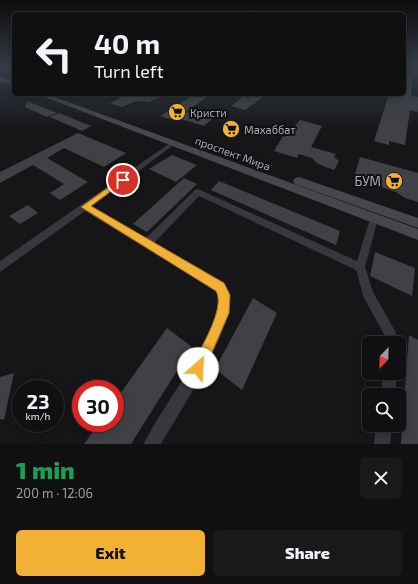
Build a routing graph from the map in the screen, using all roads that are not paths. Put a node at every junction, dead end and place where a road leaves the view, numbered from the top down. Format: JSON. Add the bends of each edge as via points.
{"nodes":[{"id":1,"x":45,"y":96,"type":"edge"},
{"id":2,"x":63,"y":96,"type":"edge"},
{"id":3,"x":172,"y":143,"type":"junction"},
{"id":4,"x":284,"y":184,"type":"junction"},
{"id":5,"x":337,"y":194,"type":"junction"},
{"id":6,"x":85,"y":207,"type":"junction"},
{"id":7,"x":374,"y":219,"type":"junction"},
{"id":8,"x":418,"y":223,"type":"edge"},
{"id":9,"x":418,"y":235,"type":"edge"},
{"id":10,"x":147,"y":244,"type":"junction"},
{"id":11,"x":0,"y":267,"type":"edge"},
{"id":12,"x":360,"y":267,"type":"junction"},
{"id":13,"x":391,"y":336,"type":"edge"},
{"id":14,"x":383,"y":432,"type":"edge"},
{"id":15,"x":152,"y":444,"type":"edge"},
{"id":16,"x":382,"y":444,"type":"edge"}],
"edges":[{"from":1,"to":3,"type":"main road","name":"проспект Мира"},
{"from":2,"to":5,"type":"main road","name":"проспект Мира"},
{"from":3,"to":4,"type":"main road","name":"проспект Мира"},
{"from":3,"to":6,"type":"street"},
{"from":4,"to":5,"type":"main road","via":[[324,195]]},
{"from":4,"to":7,"type":"main road","name":"проспект Мира"},
{"from":5,"to":8,"type":"main road","name":"проспект Мира"},
{"from":6,"to":10,"type":"street"},
{"from":6,"to":11,"type":"street"},
{"from":7,"to":9,"type":"main road","name":"проспект Мира"},
{"from":7,"to":12,"type":"street"},
{"from":10,"to":12,"type":"street","via":[[198,192]]},
{"from":10,"to":15,"type":"street","via":[[220,287],[224,295],[223,313],[214,335],[198,368]]},
{"from":12,"to":13,"type":"street","via":[[368,294]]},
{"from":14,"to":16,"type":"street"}]}
